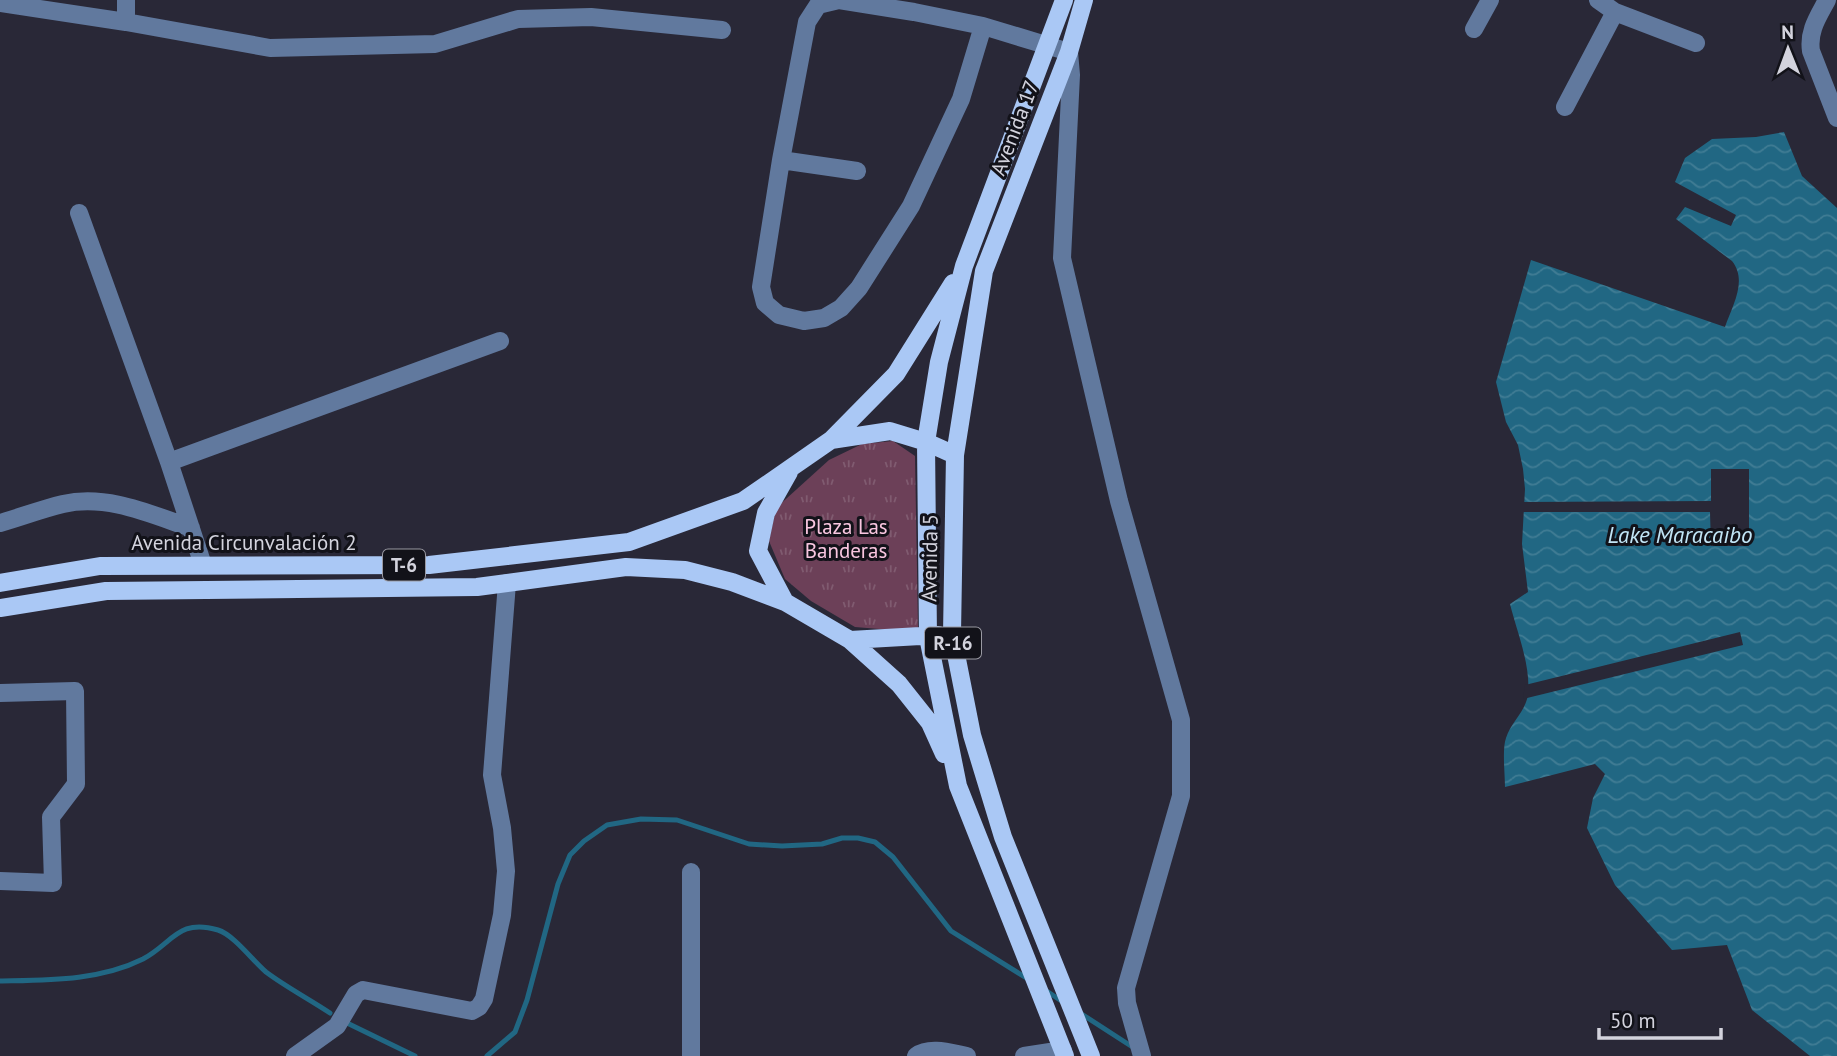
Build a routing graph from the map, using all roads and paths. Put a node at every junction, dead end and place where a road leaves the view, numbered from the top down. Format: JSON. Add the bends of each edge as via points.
{"nodes":[{"id":1,"x":126,"y":0,"type":"edge"},
{"id":2,"x":1064,"y":0,"type":"edge"},
{"id":3,"x":1084,"y":0,"type":"edge"},
{"id":4,"x":1490,"y":0,"type":"edge"},
{"id":5,"x":1598,"y":0,"type":"edge"},
{"id":6,"x":1828,"y":0,"type":"edge"},
{"id":7,"x":0,"y":3,"type":"edge"},
{"id":8,"x":1615,"y":12,"type":"junction"},
{"id":9,"x":126,"y":22,"type":"junction"},
{"id":10,"x":983,"y":26,"type":"junction"},
{"id":11,"x":1474,"y":29,"type":"dead end"},
{"id":12,"x":722,"y":30,"type":"dead end"},
{"id":13,"x":1696,"y":43,"type":"dead end"},
{"id":14,"x":1047,"y":46,"type":"junction"},
{"id":15,"x":1069,"y":52,"type":"junction"},
{"id":16,"x":1565,"y":107,"type":"dead end"},
{"id":17,"x":1837,"y":118,"type":"edge"},
{"id":18,"x":781,"y":160,"type":"junction"},
{"id":19,"x":857,"y":171,"type":"dead end"},
{"id":20,"x":79,"y":213,"type":"dead end"},
{"id":21,"x":964,"y":266,"type":"junction"},
{"id":22,"x":984,"y":271,"type":"joint"},
{"id":23,"x":500,"y":341,"type":"dead end"},
{"id":24,"x":831,"y":440,"type":"junction"},
{"id":25,"x":926,"y":442,"type":"junction"},
{"id":26,"x":955,"y":456,"type":"junction"},
{"id":27,"x":169,"y":462,"type":"junction"},
{"id":28,"x":790,"y":469,"type":"junction"},
{"id":29,"x":0,"y":523,"type":"edge"},
{"id":30,"x":191,"y":528,"type":"junction"},
{"id":31,"x":203,"y":565,"type":"junction"},
{"id":32,"x":0,"y":583,"type":"edge"},
{"id":33,"x":507,"y":583,"type":"junction"},
{"id":34,"x":785,"y":602,"type":"junction"},
{"id":35,"x":0,"y":608,"type":"edge"},
{"id":36,"x":952,"y":634,"type":"junction"},
{"id":37,"x":928,"y":637,"type":"junction"},
{"id":38,"x":850,"y":640,"type":"junction"},
{"id":39,"x":0,"y":693,"type":"edge"},
{"id":40,"x":958,"y":786,"type":"junction"},
{"id":41,"x":691,"y":872,"type":"dead end"},
{"id":42,"x":0,"y":881,"type":"edge"},
{"id":43,"x":1064,"y":1053,"type":"edge"},
{"id":44,"x":295,"y":1056,"type":"edge"},
{"id":45,"x":691,"y":1056,"type":"edge"},
{"id":46,"x":916,"y":1056,"type":"edge"},
{"id":47,"x":967,"y":1056,"type":"edge"},
{"id":48,"x":1024,"y":1056,"type":"edge"},
{"id":49,"x":1091,"y":1056,"type":"edge"},
{"id":50,"x":1142,"y":1056,"type":"edge"}],
"edges":[{"from":1,"to":9,"type":"street"},
{"from":2,"to":14,"type":"main road","name":"Avenida 17","number":"R-16"},
{"from":3,"to":15,"type":"main road","name":"Avenida 17","number":"R-16"},
{"from":4,"to":11,"type":"street"},
{"from":5,"to":8,"type":"street"},
{"from":6,"to":17,"type":"street","via":[[1810,41]]},
{"from":7,"to":9,"type":"street"},
{"from":8,"to":13,"type":"street"},
{"from":8,"to":16,"type":"street"},
{"from":9,"to":12,"type":"street","via":[[270,48],[435,44],[519,19],[591,17]]},
{"from":10,"to":14,"type":"street"},
{"from":10,"to":18,"type":"street","via":[[839,0],[818,5],[807,22]]},
{"from":10,"to":18,"type":"street","via":[[961,99],[911,206],[859,288],[824,318],[804,321],[779,315],[765,303],[761,287]]},
{"from":14,"to":15,"type":"street"},
{"from":14,"to":21,"type":"main road","name":"Avenida 17","number":"R-16"},
{"from":15,"to":22,"type":"main road","name":"Avenida 17","number":"R-16"},
{"from":15,"to":50,"type":"street","via":[[1062,258],[1119,501],[1181,720],[1181,796],[1126,988]]},
{"from":18,"to":19,"type":"street"},
{"from":20,"to":27,"type":"street"},
{"from":21,"to":24,"type":"main road","name":"Avenida Circunvalación 2","via":[[896,374]]},
{"from":21,"to":25,"type":"main road","name":"Avenida 5","number":"R-16","via":[[939,362]]},
{"from":22,"to":26,"type":"main road","name":"Avenida 5","number":"R-16"},
{"from":23,"to":27,"type":"street"},
{"from":24,"to":25,"type":"main road","number":"T-6","via":[[890,431]]},
{"from":24,"to":28,"type":"main road","name":"Avenida Circunvalación 2","number":"T-6"},
{"from":25,"to":26,"type":"main road","number":"T-6"},
{"from":25,"to":37,"type":"main road","name":"Avenida 5","number":"R-16"},
{"from":26,"to":36,"type":"main road","name":"Avenida 5","number":"R-16"},
{"from":27,"to":30,"type":"street"},
{"from":28,"to":31,"type":"main road","name":"Avenida Circunvalación 2","number":"T-6","via":[[743,501],[629,542],[429,565]]},
{"from":28,"to":34,"type":"main road","via":[[766,513],[758,551]]},
{"from":29,"to":30,"type":"street","via":[[65,503],[100,501]]},
{"from":30,"to":31,"type":"street"},
{"from":31,"to":32,"type":"main road","name":"Avenida Circunvalación 2","number":"T-6","via":[[100,566]]},
{"from":33,"to":34,"type":"main road","number":"T-6","via":[[626,567],[685,570]]},
{"from":33,"to":35,"type":"main road","number":"T-6","via":[[106,591]]},
{"from":33,"to":44,"type":"street","via":[[492,775],[506,871],[502,915],[484,999],[472,1011],[363,990],[337,1026]]},
{"from":34,"to":38,"type":"main road","number":"T-6"},
{"from":36,"to":37,"type":"main road"},
{"from":36,"to":49,"type":"main road","name":"Avenida 5","number":"R-16","via":[[972,735],[1003,837]]},
{"from":37,"to":38,"type":"main road"},
{"from":37,"to":40,"type":"main road","name":"Avenida 5","number":"R-16"},
{"from":38,"to":40,"type":"main road","via":[[900,684],[930,723]]},
{"from":39,"to":42,"type":"street","via":[[75,691],[76,784],[51,817],[53,883]]},
{"from":40,"to":43,"type":"main road","name":"Avenida 5","number":"R-16"},
{"from":41,"to":45,"type":"street"},
{"from":43,"to":48,"type":"street"},
{"from":46,"to":47,"type":"street","via":[[940,1051]]}]}
